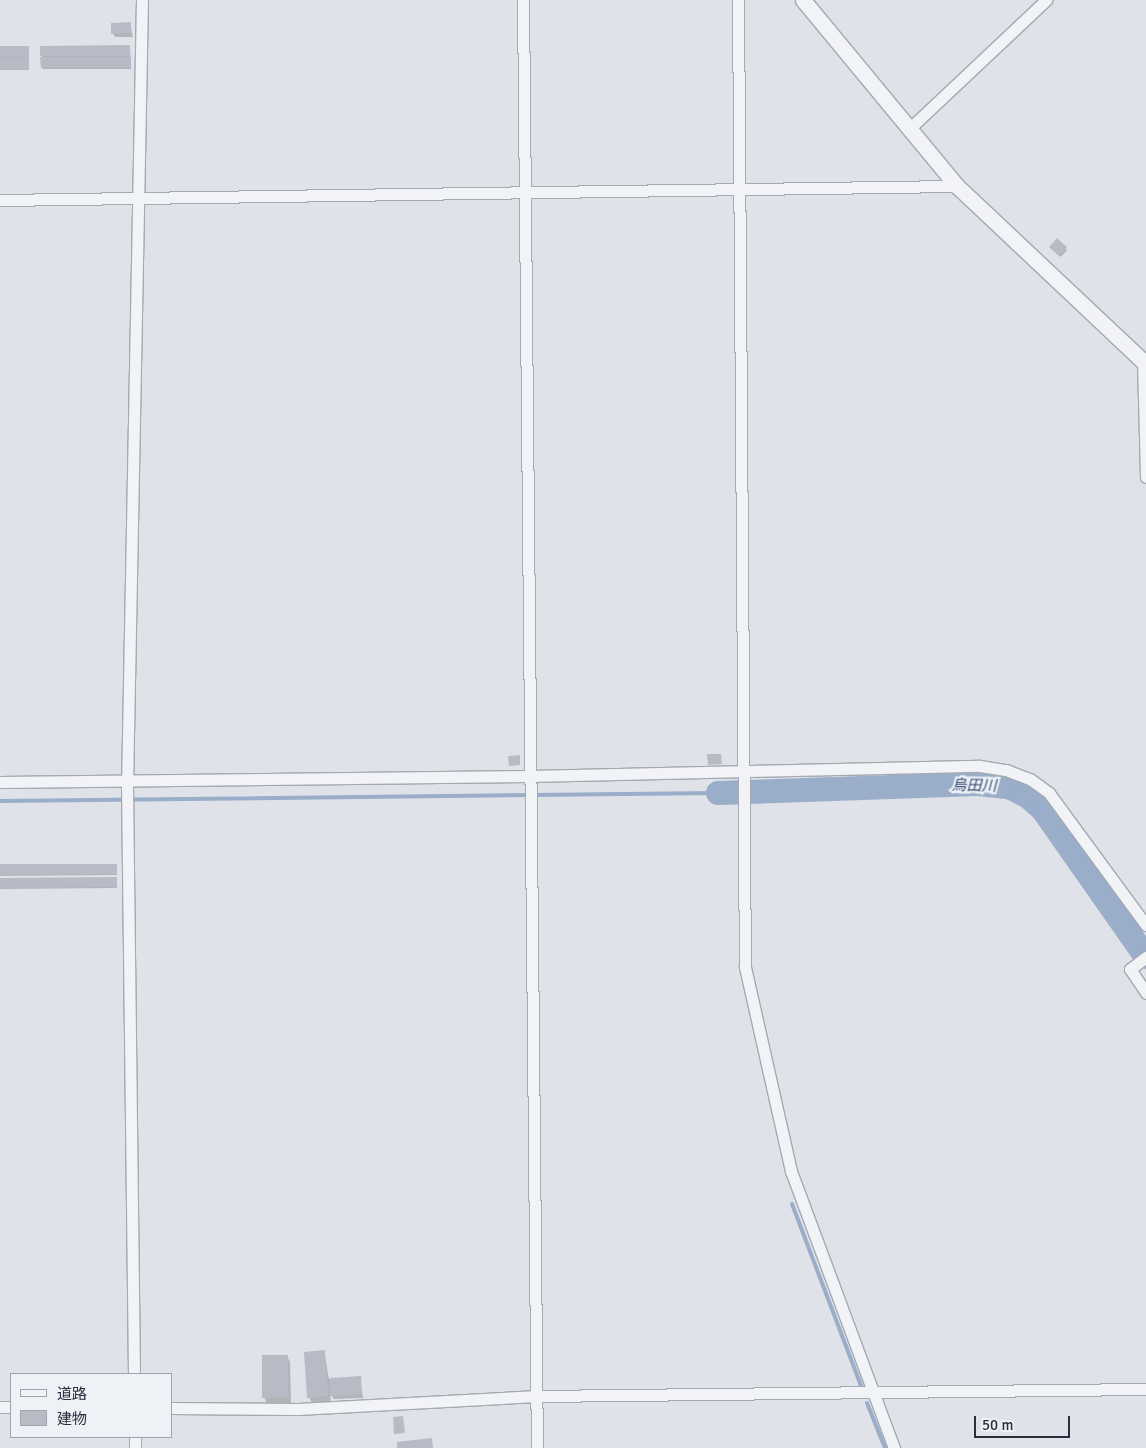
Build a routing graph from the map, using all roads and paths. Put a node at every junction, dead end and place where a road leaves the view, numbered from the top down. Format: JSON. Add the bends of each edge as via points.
{"nodes":[{"id":1,"x":142,"y":0,"type":"edge"},
{"id":2,"x":523,"y":0,"type":"edge"},
{"id":3,"x":738,"y":0,"type":"edge"},
{"id":4,"x":804,"y":0,"type":"edge"},
{"id":5,"x":1046,"y":0,"type":"edge"},
{"id":6,"x":908,"y":130,"type":"junction"},
{"id":7,"x":957,"y":186,"type":"junction"},
{"id":8,"x":740,"y":190,"type":"junction"},
{"id":9,"x":525,"y":192,"type":"junction"},
{"id":10,"x":139,"y":198,"type":"junction"},
{"id":11,"x":0,"y":200,"type":"edge"},
{"id":12,"x":1144,"y":363,"type":"edge"},
{"id":13,"x":1146,"y":478,"type":"edge"},
{"id":14,"x":742,"y":776,"type":"junction"},
{"id":15,"x":529,"y":780,"type":"junction"},
{"id":16,"x":0,"y":782,"type":"edge"},
{"id":17,"x":127,"y":785,"type":"junction"},
{"id":18,"x":1146,"y":925,"type":"edge"},
{"id":19,"x":1146,"y":957,"type":"edge"},
{"id":20,"x":1146,"y":993,"type":"edge"},
{"id":21,"x":134,"y":1373,"type":"edge"},
{"id":22,"x":1146,"y":1389,"type":"edge"},
{"id":23,"x":872,"y":1393,"type":"junction"},
{"id":24,"x":537,"y":1396,"type":"junction"},
{"id":25,"x":172,"y":1408,"type":"edge"},
{"id":26,"x":537,"y":1448,"type":"edge"},
{"id":27,"x":894,"y":1448,"type":"edge"}],
"edges":[{"from":1,"to":10,"type":"street"},
{"from":2,"to":9,"type":"street"},
{"from":3,"to":8,"type":"street"},
{"from":4,"to":6,"type":"street"},
{"from":5,"to":6,"type":"street"},
{"from":6,"to":7,"type":"street"},
{"from":7,"to":8,"type":"street"},
{"from":7,"to":12,"type":"street"},
{"from":8,"to":9,"type":"street"},
{"from":8,"to":14,"type":"street"},
{"from":9,"to":10,"type":"street"},
{"from":9,"to":15,"type":"street"},
{"from":10,"to":11,"type":"street"},
{"from":10,"to":17,"type":"street"},
{"from":12,"to":13,"type":"street"},
{"from":14,"to":15,"type":"street"},
{"from":14,"to":18,"type":"street","via":[[980,766],[1006,770],[1030,779],[1049,793]]},
{"from":14,"to":23,"type":"street","via":[[745,966],[749,989],[791,1171]]},
{"from":15,"to":17,"type":"street"},
{"from":15,"to":24,"type":"street"},
{"from":16,"to":17,"type":"street"},
{"from":17,"to":21,"type":"street"},
{"from":19,"to":20,"type":"street","via":[[1130,969]]},
{"from":22,"to":23,"type":"street"},
{"from":23,"to":24,"type":"street"},
{"from":23,"to":27,"type":"street"},
{"from":24,"to":25,"type":"street","via":[[298,1410]]},
{"from":24,"to":26,"type":"street"}]}
